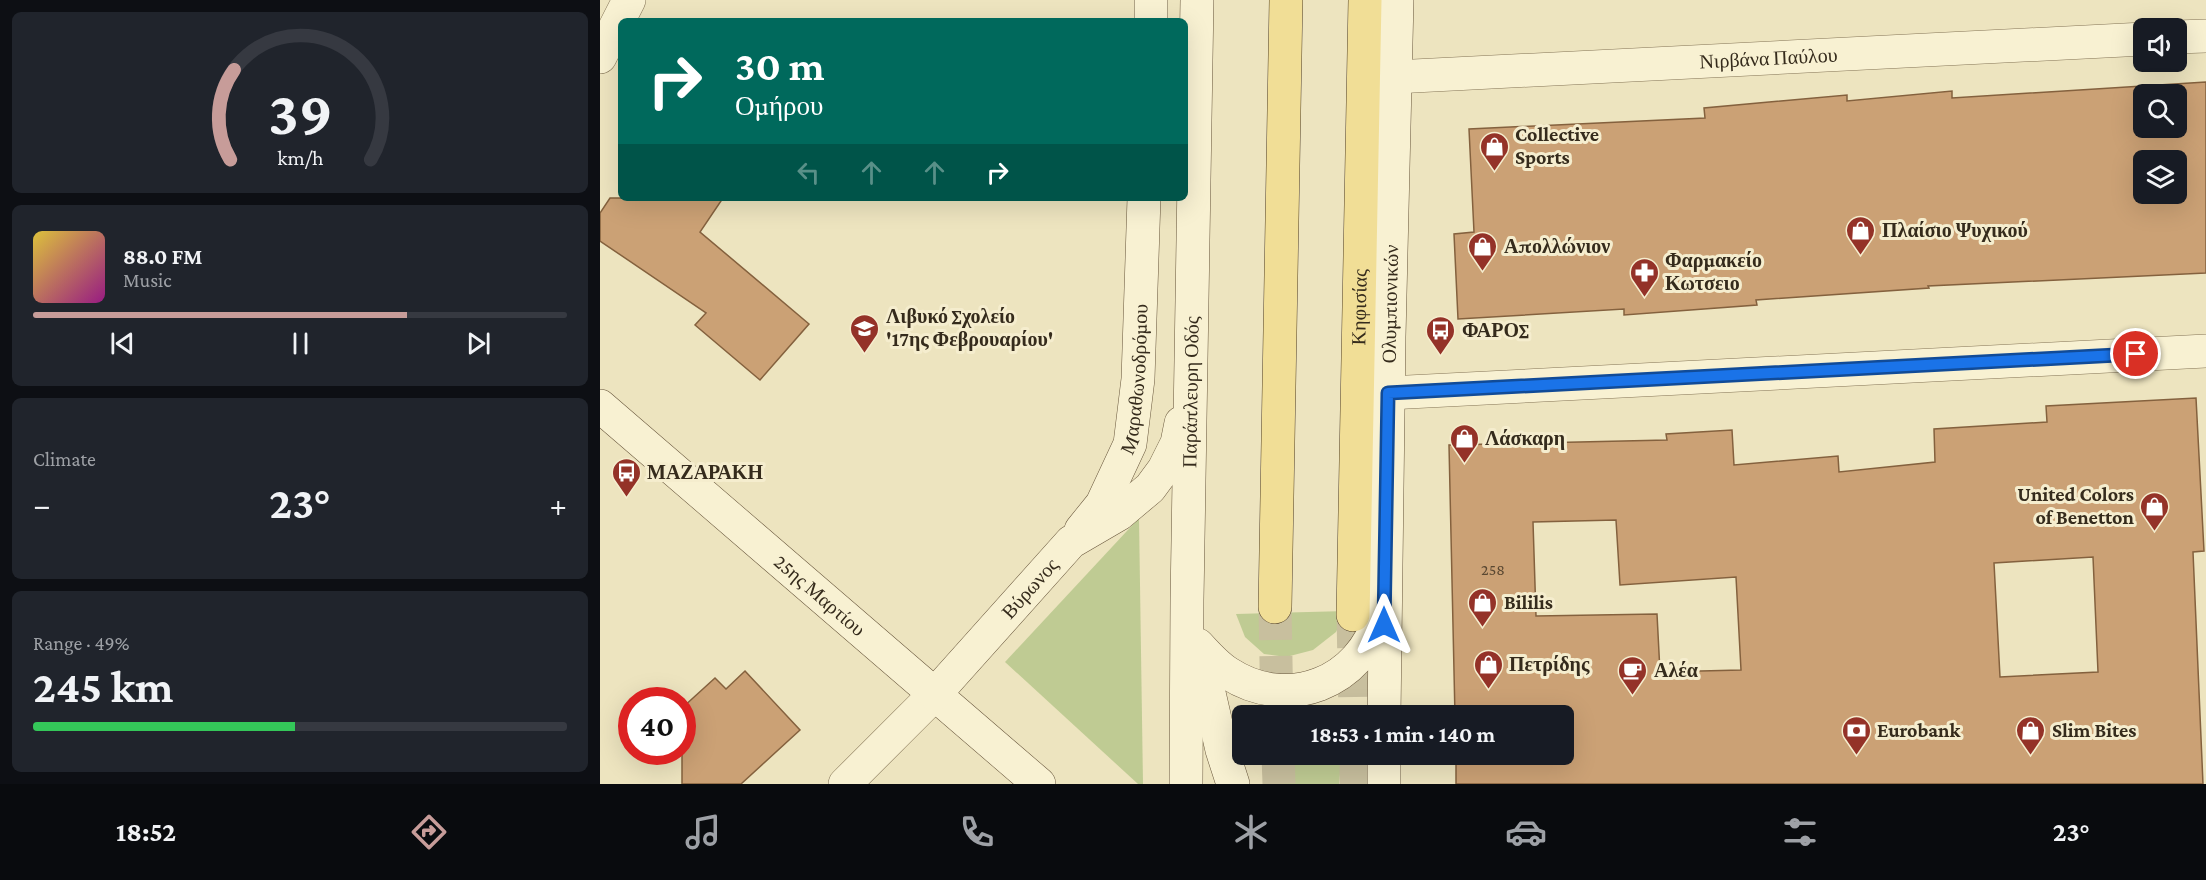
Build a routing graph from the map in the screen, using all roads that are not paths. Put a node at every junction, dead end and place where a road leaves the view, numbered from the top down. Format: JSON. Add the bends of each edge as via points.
{"nodes":[{"id":1,"x":629,"y":0,"type":"edge"},
{"id":2,"x":1151,"y":0,"type":"edge"},
{"id":3,"x":1197,"y":0,"type":"edge"},
{"id":4,"x":1286,"y":0,"type":"edge"},
{"id":5,"x":1365,"y":0,"type":"edge"},
{"id":6,"x":1397,"y":0,"type":"edge"},
{"id":7,"x":620,"y":18,"type":"edge"},
{"id":8,"x":1150,"y":18,"type":"edge"},
{"id":9,"x":618,"y":22,"type":"edge"},
{"id":10,"x":2206,"y":36,"type":"edge"},
{"id":11,"x":2187,"y":37,"type":"edge"},
{"id":12,"x":2133,"y":40,"type":"edge"},
{"id":13,"x":600,"y":57,"type":"edge"},
{"id":14,"x":1394,"y":77,"type":"junction"},
{"id":15,"x":1144,"y":201,"type":"edge"},
{"id":16,"x":2206,"y":351,"type":"edge"},
{"id":17,"x":1190,"y":386,"type":"junction"},
{"id":18,"x":1388,"y":393,"type":"junction"},
{"id":19,"x":600,"y":406,"type":"edge"},
{"id":20,"x":1071,"y":542,"type":"junction"},
{"id":21,"x":1187,"y":601,"type":"junction"},
{"id":22,"x":1384,"y":603,"type":"junction"},
{"id":23,"x":1275,"y":607,"type":"tunnel mouth"},
{"id":24,"x":1353,"y":615,"type":"tunnel mouth"},
{"id":25,"x":1198,"y":645,"type":"junction"},
{"id":26,"x":935,"y":694,"type":"junction"},
{"id":27,"x":1384,"y":705,"type":"edge"},
{"id":28,"x":1384,"y":765,"type":"edge"},
{"id":29,"x":845,"y":784,"type":"edge"},
{"id":30,"x":1039,"y":784,"type":"edge"},
{"id":31,"x":1186,"y":784,"type":"edge"},
{"id":32,"x":1233,"y":784,"type":"edge"},
{"id":33,"x":1384,"y":784,"type":"edge"}],
"edges":[{"from":1,"to":7,"type":"street"},
{"from":2,"to":8,"type":"street"},
{"from":3,"to":17,"type":"street","name":"Παράπλευρη Οδός"},
{"from":4,"to":23,"type":"main road"},
{"from":5,"to":24,"type":"main road","name":"Κηφισίας"},
{"from":6,"to":14,"type":"street","name":"Ολυμπιονικών"},
{"from":9,"to":13,"type":"street"},
{"from":10,"to":11,"type":"street"},
{"from":12,"to":14,"type":"street","name":"Νιρβάνα Παύλου"},
{"from":14,"to":18,"type":"street","name":"Ολυμπιονικών"},
{"from":15,"to":20,"type":"street","name":"Μαραθωνοδρόμου","via":[[1138,379],[1130,444],[1102,504]]},
{"from":16,"to":18,"type":"street"},
{"from":17,"to":20,"type":"street","name":"Βύρωνος","via":[[1177,443],[1150,488],[1119,514]]},
{"from":17,"to":21,"type":"street","name":"Παράπλευρη Οδός"},
{"from":18,"to":22,"type":"street","name":"Ολυμπιονικών"},
{"from":19,"to":26,"type":"street","name":"25ης Μαρτίου"},
{"from":20,"to":26,"type":"street","name":"Βύρωνος"},
{"from":21,"to":25,"type":"street"},
{"from":21,"to":31,"type":"street","name":"Παράπλευρη Οδός"},
{"from":22,"to":25,"type":"street","via":[[1374,638],[1352,666],[1320,685],[1284,690],[1248,683],[1229,673]]},
{"from":22,"to":27,"type":"street","name":"Ολυμπιονικών"},
{"from":25,"to":32,"type":"street"},
{"from":26,"to":29,"type":"street","name":"Βύρωνος"},
{"from":26,"to":30,"type":"street","name":"25ης Μαρτίου"},
{"from":28,"to":33,"type":"street"}]}
